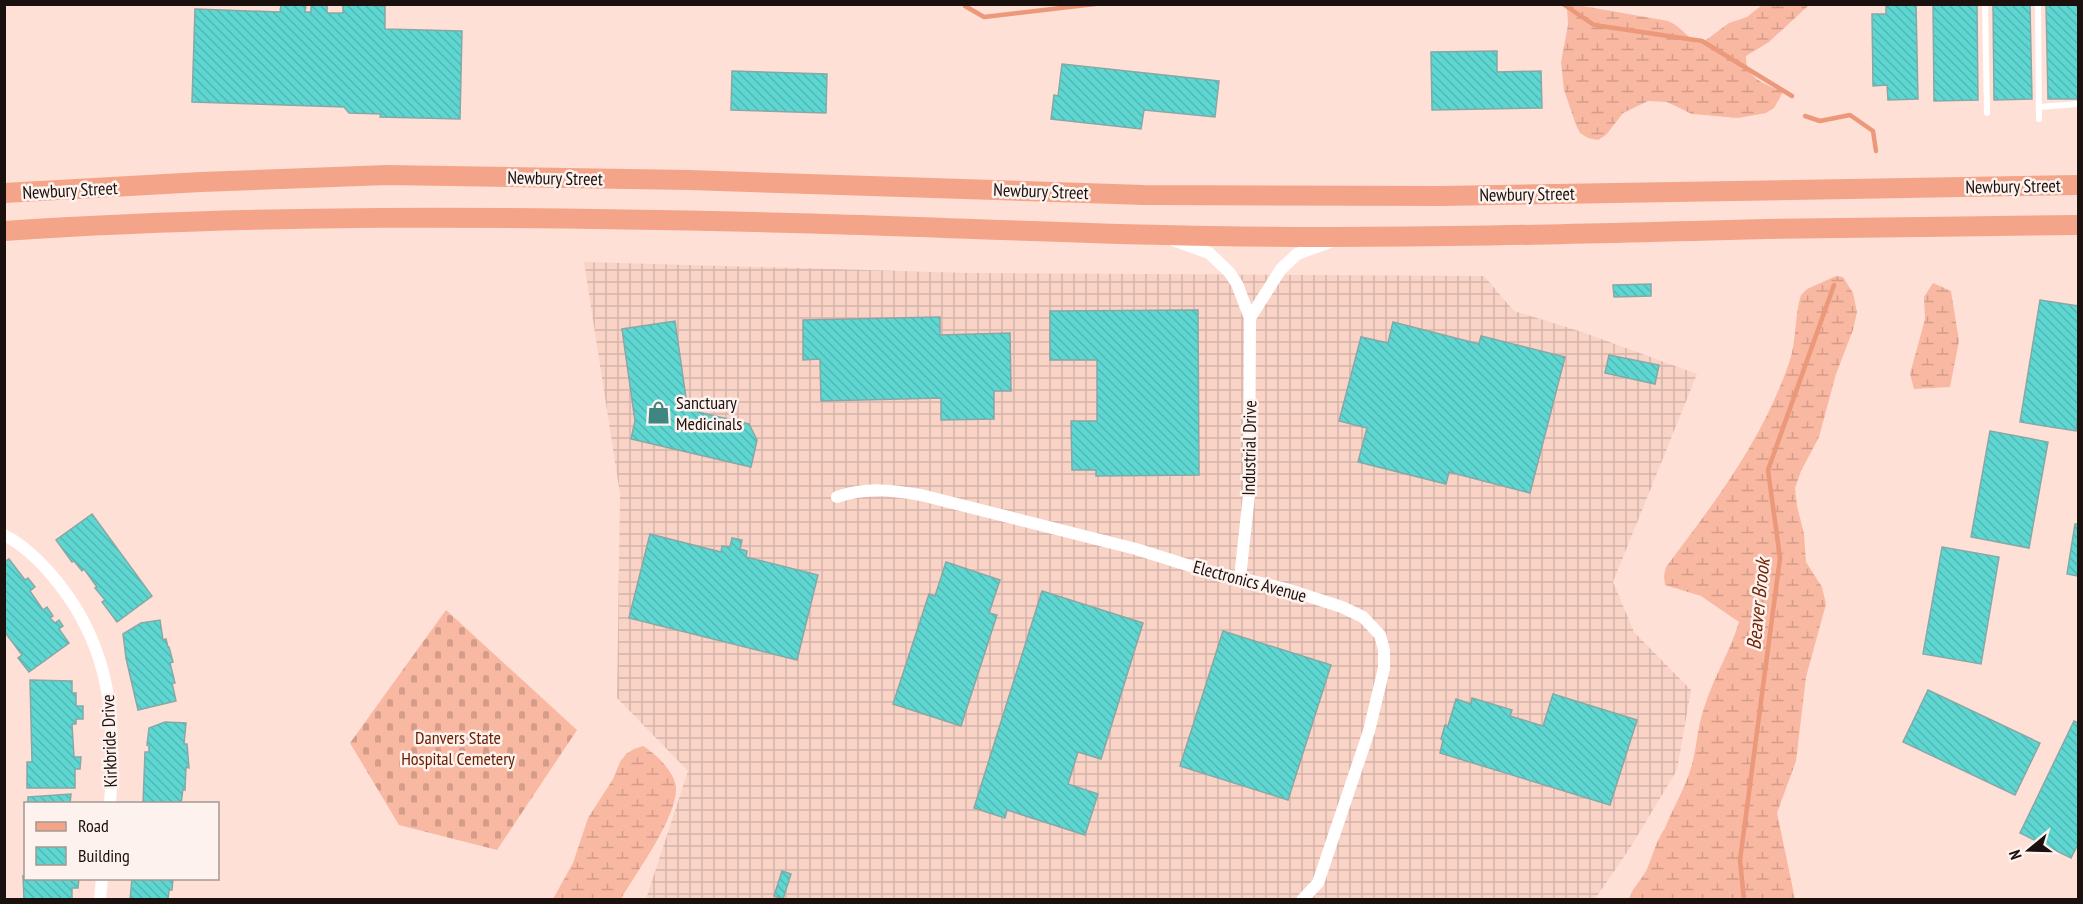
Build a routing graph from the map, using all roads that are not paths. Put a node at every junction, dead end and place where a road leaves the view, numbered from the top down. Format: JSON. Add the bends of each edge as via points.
{"nodes":[{"id":1,"x":1985,"y":4,"type":"edge"},
{"id":2,"x":2038,"y":4,"type":"edge"},
{"id":3,"x":2079,"y":104,"type":"edge"},
{"id":4,"x":2039,"y":107,"type":"junction"},
{"id":5,"x":1987,"y":113,"type":"dead end"},
{"id":6,"x":2039,"y":119,"type":"dead end"},
{"id":7,"x":2079,"y":185,"type":"edge"},
{"id":8,"x":4,"y":193,"type":"edge"},
{"id":9,"x":2079,"y":225,"type":"edge"},
{"id":10,"x":4,"y":231,"type":"edge"},
{"id":11,"x":1157,"y":234,"type":"junction"},
{"id":12,"x":1348,"y":236,"type":"junction"},
{"id":13,"x":1250,"y":318,"type":"junction"},
{"id":14,"x":837,"y":498,"type":"dead end"},
{"id":15,"x":4,"y":535,"type":"edge"},
{"id":16,"x":1240,"y":578,"type":"junction"},
{"id":17,"x":110,"y":802,"type":"edge"},
{"id":18,"x":102,"y":880,"type":"edge"},
{"id":19,"x":100,"y":900,"type":"edge"},
{"id":20,"x":1302,"y":900,"type":"edge"}],
"edges":[{"from":1,"to":5,"type":"lane"},
{"from":2,"to":4,"type":"lane"},
{"from":3,"to":4,"type":"lane"},
{"from":4,"to":6,"type":"lane"},
{"from":7,"to":8,"type":"main road","name":"Newbury Street","via":[[1441,196],[1168,195],[387,175]]},
{"from":9,"to":12,"type":"main road","name":"Newbury Street"},
{"from":10,"to":11,"type":"main road","name":"Newbury Street","via":[[299,220],[563,218]]},
{"from":11,"to":12,"type":"main road","name":"Newbury Street"},
{"from":11,"to":13,"type":"street","name":"Industrial Drive","via":[[1209,253],[1237,284]]},
{"from":12,"to":13,"type":"street","via":[[1297,254],[1281,269]]},
{"from":13,"to":16,"type":"street","name":"Industrial Drive","via":[[1249,495]]},
{"from":14,"to":16,"type":"street","name":"Electronics Avenue","via":[[852,492],[886,489],[921,495]]},
{"from":15,"to":17,"type":"street","name":"Kirkbride Drive","via":[[52,574],[72,600],[97,650],[111,708]]},
{"from":16,"to":20,"type":"street","name":"Electronics Avenue","via":[[1297,592],[1363,617],[1380,635],[1384,650],[1384,668],[1370,731],[1318,883]]},
{"from":18,"to":19,"type":"street"}]}
